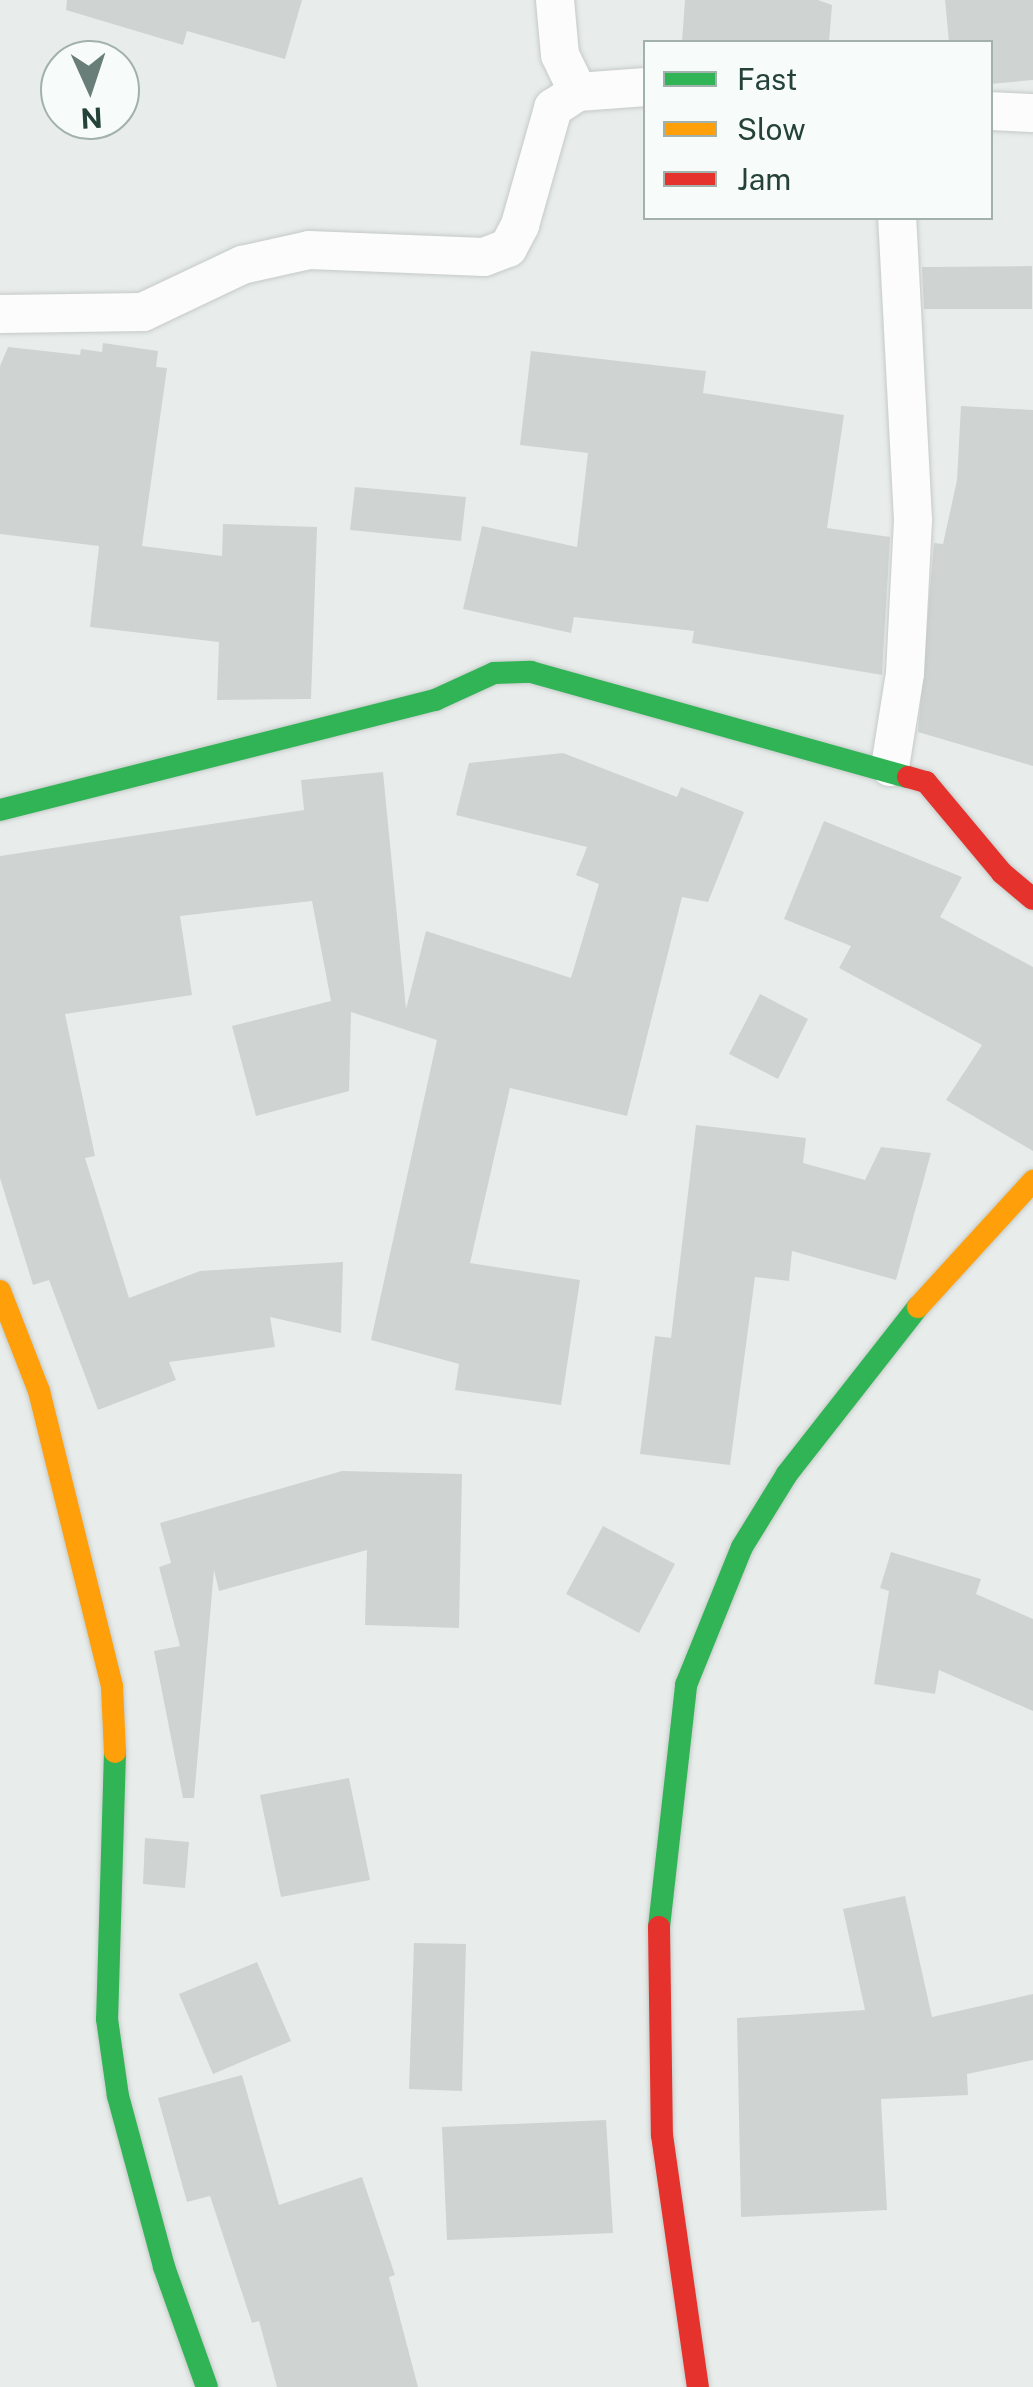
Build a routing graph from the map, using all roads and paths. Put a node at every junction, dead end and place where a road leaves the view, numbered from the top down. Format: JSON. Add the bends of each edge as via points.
{"nodes":[{"id":1,"x":555,"y":0,"type":"edge"},
{"id":2,"x":643,"y":88,"type":"edge"},
{"id":3,"x":578,"y":92,"type":"junction"},
{"id":4,"x":993,"y":111,"type":"edge"},
{"id":5,"x":1033,"y":113,"type":"edge"},
{"id":6,"x":897,"y":220,"type":"edge"},
{"id":7,"x":0,"y":314,"type":"edge"},
{"id":8,"x":890,"y":767,"type":"junction"},
{"id":9,"x":0,"y":810,"type":"edge"},
{"id":10,"x":1033,"y":899,"type":"edge"},
{"id":11,"x":1033,"y":1181,"type":"edge"},
{"id":12,"x":0,"y":1292,"type":"edge"},
{"id":13,"x":207,"y":2387,"type":"edge"},
{"id":14,"x":698,"y":2387,"type":"edge"}],
"edges":[{"from":1,"to":3,"type":"street","via":[[560,55]]},
{"from":2,"to":3,"type":"street"},
{"from":3,"to":7,"type":"street","via":[[553,108],[508,248],[484,257],[309,250],[242,265],[144,312]]},
{"from":4,"to":5,"type":"street"},
{"from":6,"to":8,"type":"street","via":[[913,520],[905,673]]},
{"from":8,"to":9,"type":"street","via":[[571,681],[494,672],[435,700]]},
{"from":8,"to":10,"type":"street","via":[[926,782],[1002,873]]},
{"from":11,"to":14,"type":"street","via":[[890,1337],[787,1474],[742,1547],[686,1685],[657,1946],[658,2048],[662,2134]]},
{"from":12,"to":13,"type":"street","via":[[39,1391],[112,1686],[116,1776],[107,2019],[118,2096],[164,2267]]}]}
